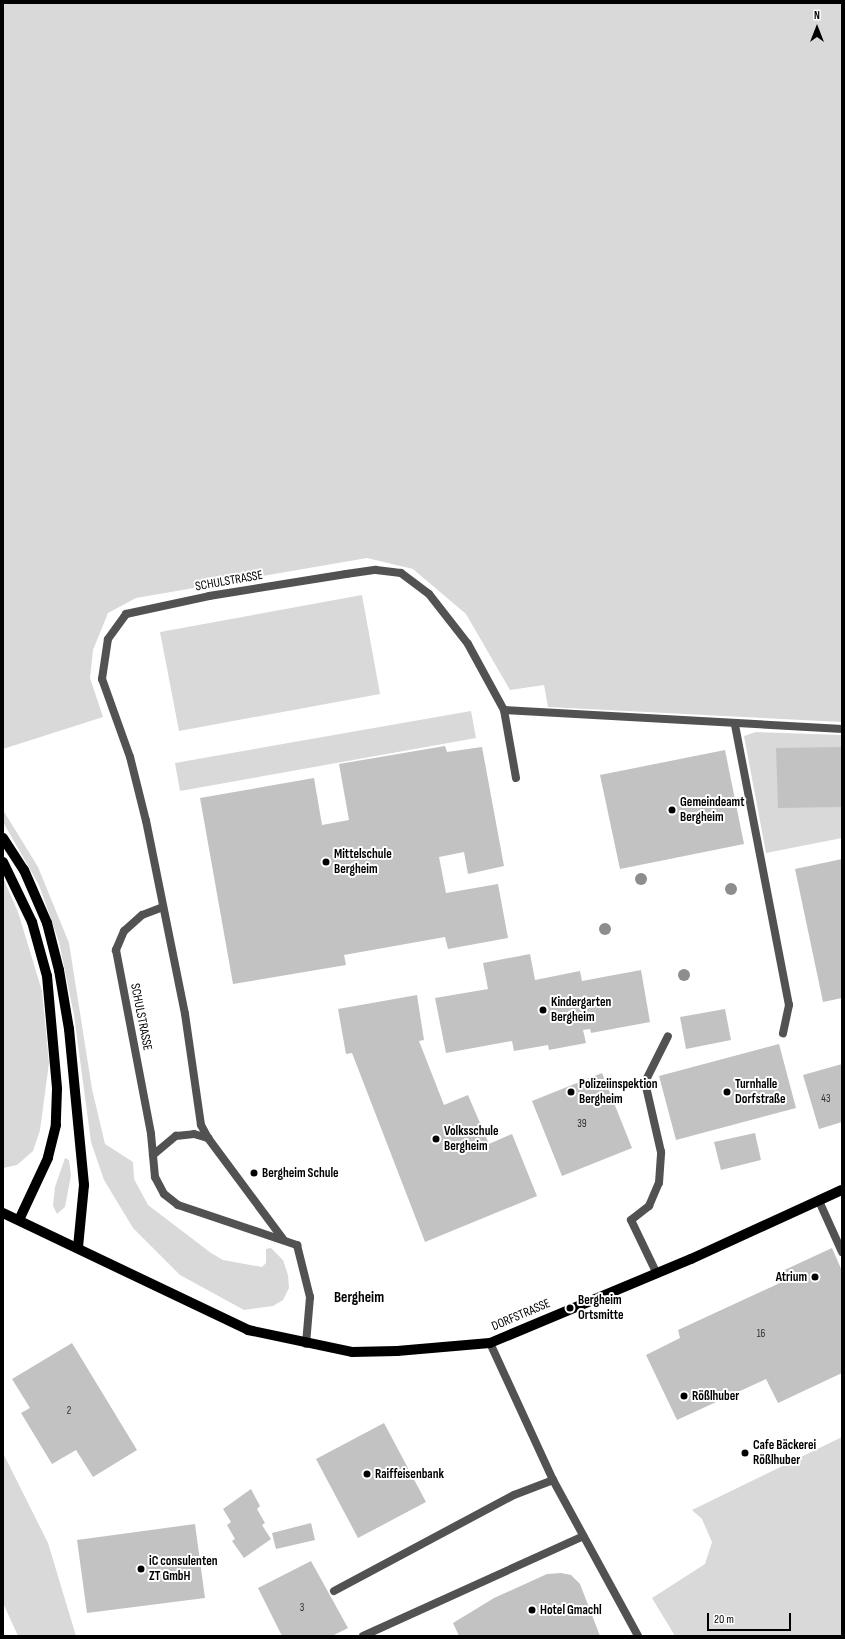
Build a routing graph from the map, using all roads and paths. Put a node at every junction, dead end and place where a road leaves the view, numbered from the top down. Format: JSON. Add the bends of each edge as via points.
{"nodes":[{"id":1,"x":504,"y":710,"type":"junction"},
{"id":2,"x":735,"y":725,"type":"junction"},
{"id":3,"x":842,"y":729,"type":"edge"},
{"id":4,"x":516,"y":778,"type":"dead end"},
{"id":5,"x":3,"y":838,"type":"edge"},
{"id":6,"x":3,"y":862,"type":"edge"},
{"id":7,"x":163,"y":907,"type":"junction"},
{"id":8,"x":783,"y":1033,"type":"dead end"},
{"id":9,"x":668,"y":1036,"type":"dead end"},
{"id":10,"x":208,"y":1138,"type":"junction"},
{"id":11,"x":153,"y":1155,"type":"junction"},
{"id":12,"x":842,"y":1190,"type":"edge"},
{"id":13,"x":819,"y":1201,"type":"junction"},
{"id":14,"x":3,"y":1213,"type":"edge"},
{"id":15,"x":19,"y":1220,"type":"junction"},
{"id":16,"x":283,"y":1238,"type":"junction"},
{"id":17,"x":78,"y":1247,"type":"junction"},
{"id":18,"x":842,"y":1252,"type":"edge"},
{"id":19,"x":657,"y":1274,"type":"junction"},
{"id":20,"x":490,"y":1343,"type":"junction"},
{"id":21,"x":306,"y":1344,"type":"junction"},
{"id":22,"x":553,"y":1480,"type":"junction"},
{"id":23,"x":583,"y":1536,"type":"junction"},
{"id":24,"x":334,"y":1591,"type":"dead end"},
{"id":25,"x":363,"y":1636,"type":"edge"},
{"id":26,"x":638,"y":1636,"type":"edge"}],
"edges":[{"from":1,"to":2,"type":"street"},
{"from":1,"to":4,"type":"street","name":"SCHULSTRASSE"},
{"from":1,"to":7,"type":"street","name":"SCHULSTRASSE","via":[[468,644],[429,594],[401,573],[376,570],[346,574],[209,596],[126,614],[108,639],[102,679],[132,764]]},
{"from":2,"to":3,"type":"street"},
{"from":2,"to":8,"type":"street","via":[[789,1005]]},
{"from":5,"to":17,"type":"main road","via":[[24,870],[44,916],[59,970],[69,1028],[84,1185]]},
{"from":6,"to":15,"type":"main road","via":[[32,922],[47,976],[57,1089],[56,1125],[48,1158]]},
{"from":7,"to":10,"type":"street","name":"SCHULSTRASSE","via":[[185,1014],[201,1125]]},
{"from":7,"to":11,"type":"street","name":"SCHULSTRASSE","via":[[142,915],[124,931],[116,950]]},
{"from":9,"to":19,"type":"street","via":[[645,1082],[660,1152],[659,1183],[649,1206],[631,1220]]},
{"from":10,"to":11,"type":"street","via":[[194,1134],[176,1136]]},
{"from":10,"to":16,"type":"street","name":"SCHULSTRASSE"},
{"from":11,"to":16,"type":"street","name":"SCHULSTRASSE","via":[[155,1177],[164,1194],[178,1205]]},
{"from":12,"to":13,"type":"main road","name":"DORFSTRASSE"},
{"from":13,"to":18,"type":"street"},
{"from":13,"to":19,"type":"main road","name":"DORFSTRASSE"},
{"from":14,"to":15,"type":"main road"},
{"from":15,"to":17,"type":"main road"},
{"from":16,"to":21,"type":"street","name":"SCHULSTRASSE","via":[[297,1245],[305,1266],[310,1297]]},
{"from":17,"to":21,"type":"main road","via":[[187,1304],[248,1330]]},
{"from":19,"to":20,"type":"main road","name":"DORFSTRASSE"},
{"from":20,"to":21,"type":"main road","via":[[449,1348],[352,1352]]},
{"from":20,"to":22,"type":"street","name":"DORFSTRASSE"},
{"from":22,"to":23,"type":"street","name":"DORFSTRASSE"},
{"from":22,"to":24,"type":"street","via":[[514,1495]]},
{"from":23,"to":25,"type":"street"},
{"from":23,"to":26,"type":"street","name":"DORFSTRASSE"}]}
